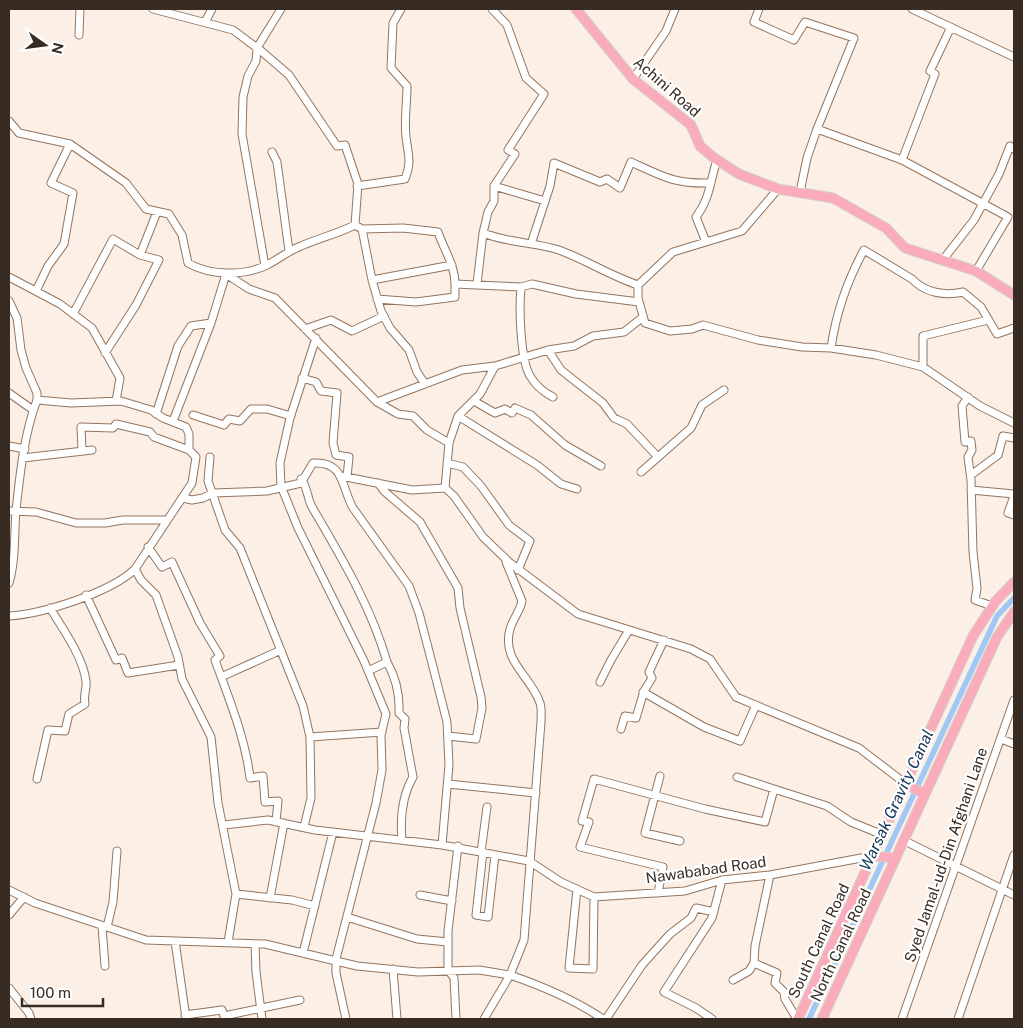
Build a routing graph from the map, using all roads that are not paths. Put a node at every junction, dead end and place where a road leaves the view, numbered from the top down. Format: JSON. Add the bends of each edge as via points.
{"nodes":[{"id":1,"x":80,"y":9,"type":"edge"},
{"id":2,"x":153,"y":9,"type":"edge"},
{"id":3,"x":212,"y":9,"type":"edge"},
{"id":4,"x":281,"y":9,"type":"edge"},
{"id":5,"x":401,"y":9,"type":"edge"},
{"id":6,"x":492,"y":9,"type":"edge"},
{"id":7,"x":576,"y":9,"type":"edge"},
{"id":8,"x":675,"y":9,"type":"edge"},
{"id":9,"x":759,"y":9,"type":"edge"},
{"id":10,"x":912,"y":9,"type":"edge"},
{"id":11,"x":205,"y":22,"type":"junction"},
{"id":12,"x":951,"y":27,"type":"junction"},
{"id":13,"x":79,"y":35,"type":"dead end"},
{"id":14,"x":257,"y":48,"type":"junction"},
{"id":15,"x":1014,"y":57,"type":"edge"},
{"id":16,"x":632,"y":79,"type":"junction"},
{"id":17,"x":9,"y":121,"type":"edge"},
{"id":18,"x":817,"y":129,"type":"junction"},
{"id":19,"x":70,"y":144,"type":"junction"},
{"id":20,"x":1014,"y":149,"type":"edge"},
{"id":21,"x":272,"y":152,"type":"dead end"},
{"id":22,"x":717,"y":160,"type":"junction"},
{"id":23,"x":902,"y":160,"type":"junction"},
{"id":24,"x":711,"y":183,"type":"junction"},
{"id":25,"x":357,"y":186,"type":"junction"},
{"id":26,"x":494,"y":186,"type":"junction"},
{"id":27,"x":778,"y":188,"type":"junction"},
{"id":28,"x":800,"y":192,"type":"junction"},
{"id":29,"x":545,"y":201,"type":"junction"},
{"id":30,"x":983,"y":202,"type":"junction"},
{"id":31,"x":157,"y":212,"type":"junction"},
{"id":32,"x":358,"y":227,"type":"junction"},
{"id":33,"x":483,"y":233,"type":"junction"},
{"id":34,"x":706,"y":242,"type":"junction"},
{"id":35,"x":531,"y":244,"type":"junction"},
{"id":36,"x":289,"y":251,"type":"junction"},
{"id":37,"x":140,"y":255,"type":"junction"},
{"id":38,"x":942,"y":261,"type":"junction"},
{"id":39,"x":452,"y":264,"type":"junction"},
{"id":40,"x":265,"y":266,"type":"junction"},
{"id":41,"x":976,"y":271,"type":"junction"},
{"id":42,"x":226,"y":274,"type":"junction"},
{"id":43,"x":9,"y":277,"type":"edge"},
{"id":44,"x":372,"y":280,"type":"junction"},
{"id":45,"x":456,"y":284,"type":"junction"},
{"id":46,"x":477,"y":284,"type":"junction"},
{"id":47,"x":638,"y":285,"type":"junction"},
{"id":48,"x":521,"y":287,"type":"junction"},
{"id":49,"x":36,"y":291,"type":"junction"},
{"id":50,"x":1014,"y":295,"type":"edge"},
{"id":51,"x":377,"y":298,"type":"junction"},
{"id":52,"x":9,"y":301,"type":"edge"},
{"id":53,"x":639,"y":302,"type":"junction"},
{"id":54,"x":73,"y":314,"type":"junction"},
{"id":55,"x":384,"y":316,"type":"junction"},
{"id":56,"x":643,"y":317,"type":"junction"},
{"id":57,"x":988,"y":320,"type":"junction"},
{"id":58,"x":211,"y":323,"type":"junction"},
{"id":59,"x":1014,"y":328,"type":"edge"},
{"id":60,"x":305,"y":329,"type":"junction"},
{"id":61,"x":316,"y":338,"type":"junction"},
{"id":62,"x":832,"y":348,"type":"junction"},
{"id":63,"x":548,"y":350,"type":"junction"},
{"id":64,"x":105,"y":353,"type":"junction"},
{"id":65,"x":526,"y":356,"type":"junction"},
{"id":66,"x":495,"y":366,"type":"junction"},
{"id":67,"x":923,"y":367,"type":"junction"},
{"id":68,"x":302,"y":378,"type":"junction"},
{"id":69,"x":425,"y":384,"type":"junction"},
{"id":70,"x":724,"y":390,"type":"dead end"},
{"id":71,"x":9,"y":393,"type":"edge"},
{"id":72,"x":553,"y":397,"type":"dead end"},
{"id":73,"x":968,"y":397,"type":"junction"},
{"id":74,"x":37,"y":400,"type":"junction"},
{"id":75,"x":116,"y":401,"type":"junction"},
{"id":76,"x":474,"y":401,"type":"junction"},
{"id":77,"x":377,"y":402,"type":"junction"},
{"id":78,"x":33,"y":410,"type":"junction"},
{"id":79,"x":156,"y":414,"type":"junction"},
{"id":80,"x":193,"y":415,"type":"dead end"},
{"id":81,"x":291,"y":416,"type":"junction"},
{"id":82,"x":458,"y":416,"type":"junction"},
{"id":83,"x":173,"y":421,"type":"junction"},
{"id":84,"x":1014,"y":423,"type":"edge"},
{"id":85,"x":1014,"y":438,"type":"edge"},
{"id":86,"x":449,"y":443,"type":"junction"},
{"id":87,"x":9,"y":446,"type":"edge"},
{"id":88,"x":25,"y":449,"type":"junction"},
{"id":89,"x":82,"y":450,"type":"junction"},
{"id":90,"x":92,"y":450,"type":"dead end"},
{"id":91,"x":188,"y":450,"type":"junction"},
{"id":92,"x":210,"y":457,"type":"dead end"},
{"id":93,"x":658,"y":457,"type":"junction"},
{"id":94,"x":23,"y":458,"type":"junction"},
{"id":95,"x":447,"y":463,"type":"junction"},
{"id":96,"x":601,"y":466,"type":"dead end"},
{"id":97,"x":640,"y":472,"type":"dead end"},
{"id":98,"x":344,"y":476,"type":"junction"},
{"id":99,"x":971,"y":476,"type":"junction"},
{"id":100,"x":301,"y":479,"type":"junction"},
{"id":101,"x":378,"y":483,"type":"junction"},
{"id":102,"x":281,"y":486,"type":"junction"},
{"id":103,"x":445,"y":488,"type":"junction"},
{"id":104,"x":576,"y":489,"type":"dead end"},
{"id":105,"x":971,"y":490,"type":"junction"},
{"id":106,"x":212,"y":493,"type":"junction"},
{"id":107,"x":1014,"y":495,"type":"edge"},
{"id":108,"x":183,"y":498,"type":"junction"},
{"id":109,"x":12,"y":511,"type":"edge"},
{"id":110,"x":1014,"y":515,"type":"edge"},
{"id":111,"x":165,"y":520,"type":"junction"},
{"id":112,"x":148,"y":547,"type":"junction"},
{"id":113,"x":505,"y":559,"type":"junction"},
{"id":114,"x":134,"y":569,"type":"junction"},
{"id":115,"x":518,"y":570,"type":"junction"},
{"id":116,"x":1014,"y":582,"type":"edge"},
{"id":117,"x":9,"y":583,"type":"edge"},
{"id":118,"x":86,"y":595,"type":"junction"},
{"id":119,"x":992,"y":606,"type":"junction"},
{"id":120,"x":50,"y":608,"type":"junction"},
{"id":121,"x":1014,"y":612,"type":"edge"},
{"id":122,"x":9,"y":616,"type":"edge"},
{"id":123,"x":630,"y":630,"type":"junction"},
{"id":124,"x":664,"y":640,"type":"junction"},
{"id":125,"x":281,"y":650,"type":"junction"},
{"id":126,"x":388,"y":662,"type":"junction"},
{"id":127,"x":179,"y":664,"type":"junction"},
{"id":128,"x":368,"y":671,"type":"junction"},
{"id":129,"x":221,"y":678,"type":"junction"},
{"id":130,"x":600,"y":682,"type":"dead end"},
{"id":131,"x":643,"y":692,"type":"junction"},
{"id":132,"x":1014,"y":700,"type":"edge"},
{"id":133,"x":756,"y":705,"type":"junction"},
{"id":134,"x":621,"y":729,"type":"dead end"},
{"id":135,"x":382,"y":732,"type":"junction"},
{"id":136,"x":448,"y":736,"type":"junction"},
{"id":137,"x":310,"y":737,"type":"junction"},
{"id":138,"x":1001,"y":739,"type":"junction"},
{"id":139,"x":1014,"y":744,"type":"edge"},
{"id":140,"x":660,"y":776,"type":"dead end"},
{"id":141,"x":737,"y":777,"type":"dead end"},
{"id":142,"x":37,"y":779,"type":"dead end"},
{"id":143,"x":448,"y":784,"type":"junction"},
{"id":144,"x":906,"y":785,"type":"junction"},
{"id":145,"x":774,"y":789,"type":"junction"},
{"id":146,"x":536,"y":793,"type":"junction"},
{"id":147,"x":924,"y":794,"type":"junction"},
{"id":148,"x":654,"y":796,"type":"junction"},
{"id":149,"x":487,"y":808,"type":"dead end"},
{"id":150,"x":276,"y":822,"type":"junction"},
{"id":151,"x":284,"y":823,"type":"junction"},
{"id":152,"x":224,"y":825,"type":"junction"},
{"id":153,"x":304,"y":827,"type":"junction"},
{"id":154,"x":334,"y":832,"type":"junction"},
{"id":155,"x":367,"y":835,"type":"junction"},
{"id":156,"x":883,"y":835,"type":"junction"},
{"id":157,"x":402,"y":840,"type":"junction"},
{"id":158,"x":905,"y":840,"type":"junction"},
{"id":159,"x":680,"y":841,"type":"dead end"},
{"id":160,"x":442,"y":845,"type":"junction"},
{"id":161,"x":458,"y":846,"type":"junction"},
{"id":162,"x":117,"y":851,"type":"dead end"},
{"id":163,"x":482,"y":852,"type":"junction"},
{"id":164,"x":495,"y":855,"type":"junction"},
{"id":165,"x":1014,"y":855,"type":"edge"},
{"id":166,"x":875,"y":856,"type":"junction"},
{"id":167,"x":892,"y":858,"type":"junction"},
{"id":168,"x":529,"y":861,"type":"junction"},
{"id":169,"x":957,"y":866,"type":"junction"},
{"id":170,"x":770,"y":875,"type":"junction"},
{"id":171,"x":722,"y":880,"type":"junction"},
{"id":172,"x":1001,"y":888,"type":"junction"},
{"id":173,"x":577,"y":889,"type":"junction"},
{"id":174,"x":9,"y":890,"type":"edge"},
{"id":175,"x":658,"y":893,"type":"junction"},
{"id":176,"x":236,"y":894,"type":"junction"},
{"id":177,"x":420,"y":895,"type":"dead end"},
{"id":178,"x":1014,"y":895,"type":"edge"},
{"id":179,"x":24,"y":897,"type":"junction"},
{"id":180,"x":594,"y":897,"type":"junction"},
{"id":181,"x":270,"y":898,"type":"junction"},
{"id":182,"x":452,"y":901,"type":"junction"},
{"id":183,"x":315,"y":906,"type":"junction"},
{"id":184,"x":714,"y":912,"type":"junction"},
{"id":185,"x":9,"y":915,"type":"edge"},
{"id":186,"x":347,"y":918,"type":"junction"},
{"id":187,"x":104,"y":927,"type":"junction"},
{"id":188,"x":176,"y":941,"type":"junction"},
{"id":189,"x":228,"y":942,"type":"junction"},
{"id":190,"x":448,"y":942,"type":"junction"},
{"id":191,"x":255,"y":944,"type":"junction"},
{"id":192,"x":303,"y":953,"type":"junction"},
{"id":193,"x":336,"y":959,"type":"junction"},
{"id":194,"x":754,"y":963,"type":"junction"},
{"id":195,"x":105,"y":966,"type":"dead end"},
{"id":196,"x":393,"y":969,"type":"junction"},
{"id":197,"x":448,"y":970,"type":"junction"},
{"id":198,"x":510,"y":975,"type":"junction"},
{"id":199,"x":733,"y":980,"type":"dead end"},
{"id":200,"x":9,"y":988,"type":"edge"},
{"id":201,"x":300,"y":1000,"type":"dead end"},
{"id":202,"x":260,"y":1008,"type":"junction"},
{"id":203,"x":185,"y":1017,"type":"edge"},
{"id":204,"x":31,"y":1019,"type":"edge"},
{"id":205,"x":262,"y":1019,"type":"edge"},
{"id":206,"x":346,"y":1019,"type":"edge"},
{"id":207,"x":397,"y":1019,"type":"edge"},
{"id":208,"x":456,"y":1019,"type":"edge"},
{"id":209,"x":484,"y":1019,"type":"edge"},
{"id":210,"x":605,"y":1019,"type":"edge"},
{"id":211,"x":712,"y":1019,"type":"edge"},
{"id":212,"x":798,"y":1019,"type":"edge"},
{"id":213,"x":822,"y":1019,"type":"edge"},
{"id":214,"x":902,"y":1019,"type":"edge"},
{"id":215,"x":958,"y":1019,"type":"edge"}],
"edges":[{"from":1,"to":13,"type":"street"},
{"from":2,"to":11,"type":"street"},
{"from":3,"to":11,"type":"street"},
{"from":4,"to":14,"type":"street"},
{"from":5,"to":25,"type":"street","via":[[393,22],[391,68],[407,86],[409,169],[406,180]]},
{"from":6,"to":26,"type":"street","via":[[507,25],[526,78],[544,94],[508,150],[515,154]]},
{"from":7,"to":16,"type":"main road","name":"Achini Road"},
{"from":8,"to":16,"type":"street","via":[[666,31]]},
{"from":9,"to":18,"type":"street","via":[[754,22],[794,40],[806,22],[854,38]]},
{"from":10,"to":12,"type":"street"},
{"from":11,"to":14,"type":"street","via":[[233,30]]},
{"from":12,"to":15,"type":"street"},
{"from":12,"to":23,"type":"street","via":[[930,71],[935,74]]},
{"from":14,"to":25,"type":"street","via":[[289,75],[337,146],[345,145]]},
{"from":14,"to":40,"type":"street","via":[[243,97],[242,134]]},
{"from":16,"to":22,"type":"main road","name":"Achini Road","via":[[691,125],[700,146]]},
{"from":17,"to":19,"type":"street","via":[[19,134]]},
{"from":18,"to":23,"type":"street"},
{"from":18,"to":28,"type":"street"},
{"from":19,"to":31,"type":"street","via":[[120,178],[146,208]]},
{"from":19,"to":49,"type":"street","via":[[51,183],[73,193],[64,244]]},
{"from":20,"to":30,"type":"street","via":[[1010,146]]},
{"from":21,"to":36,"type":"street","via":[[277,162]]},
{"from":22,"to":24,"type":"street"},
{"from":22,"to":27,"type":"main road","name":"Achini Road","via":[[739,174]]},
{"from":23,"to":30,"type":"street"},
{"from":24,"to":29,"type":"street","via":[[685,184],[631,162],[620,188],[607,180],[600,182],[554,162]]},
{"from":24,"to":34,"type":"street","via":[[703,208],[696,217]]},
{"from":25,"to":32,"type":"street"},
{"from":26,"to":29,"type":"street"},
{"from":26,"to":33,"type":"street","via":[[494,201]]},
{"from":27,"to":28,"type":"main road","name":"Achini Road"},
{"from":27,"to":34,"type":"street","via":[[742,230]]},
{"from":28,"to":38,"type":"main road","name":"Achini Road","via":[[833,198],[886,228],[905,248]]},
{"from":29,"to":35,"type":"street"},
{"from":30,"to":38,"type":"street","via":[[974,220]]},
{"from":30,"to":41,"type":"street","via":[[1008,217]]},
{"from":31,"to":37,"type":"street"},
{"from":31,"to":42,"type":"street","via":[[172,217],[182,235],[188,263]]},
{"from":32,"to":36,"type":"street"},
{"from":32,"to":39,"type":"street","via":[[438,232]]},
{"from":32,"to":44,"type":"street"},
{"from":33,"to":35,"type":"street"},
{"from":33,"to":46,"type":"street"},
{"from":34,"to":47,"type":"street","via":[[673,252]]},
{"from":35,"to":47,"type":"street","via":[[562,251]]},
{"from":36,"to":40,"type":"street"},
{"from":37,"to":54,"type":"street","via":[[113,239]]},
{"from":37,"to":64,"type":"street","via":[[159,260],[136,305]]},
{"from":38,"to":41,"type":"main road","name":"Achini Road"},
{"from":39,"to":44,"type":"street"},
{"from":39,"to":45,"type":"street"},
{"from":40,"to":42,"type":"street"},
{"from":41,"to":50,"type":"main road","name":"Achini Road"},
{"from":42,"to":58,"type":"street"},
{"from":42,"to":60,"type":"street","via":[[250,289],[274,298]]},
{"from":43,"to":49,"type":"street"},
{"from":44,"to":51,"type":"street"},
{"from":45,"to":46,"type":"street"},
{"from":45,"to":51,"type":"street","via":[[455,297],[416,302]]},
{"from":46,"to":48,"type":"street"},
{"from":47,"to":53,"type":"street"},
{"from":48,"to":53,"type":"street","via":[[532,284],[576,294]]},
{"from":48,"to":65,"type":"street","via":[[520,323]]},
{"from":49,"to":54,"type":"street"},
{"from":51,"to":55,"type":"street"},
{"from":52,"to":74,"type":"street","via":[[17,318],[21,350]]},
{"from":53,"to":56,"type":"street"},
{"from":54,"to":64,"type":"street","via":[[92,328]]},
{"from":55,"to":60,"type":"street","via":[[352,331],[331,320]]},
{"from":55,"to":69,"type":"street","via":[[409,350]]},
{"from":56,"to":62,"type":"street","via":[[645,322],[670,331],[703,325],[758,340]]},
{"from":56,"to":63,"type":"street","via":[[624,332],[593,336],[574,346]]},
{"from":57,"to":59,"type":"street","via":[[997,334]]},
{"from":57,"to":62,"type":"street","via":[[981,307],[963,292],[947,296],[919,286],[864,250],[852,272],[835,320]]},
{"from":57,"to":67,"type":"street","via":[[923,336]]},
{"from":58,"to":79,"type":"street","via":[[191,326],[178,346]]},
{"from":58,"to":83,"type":"street"},
{"from":60,"to":61,"type":"street"},
{"from":61,"to":68,"type":"street"},
{"from":61,"to":77,"type":"street"},
{"from":62,"to":67,"type":"street"},
{"from":63,"to":65,"type":"street"},
{"from":63,"to":93,"type":"street","via":[[561,370],[603,403],[614,418],[627,424]]},
{"from":64,"to":75,"type":"street","via":[[120,378]]},
{"from":65,"to":66,"type":"street"},
{"from":65,"to":72,"type":"street","via":[[530,375],[542,392]]},
{"from":66,"to":69,"type":"street","via":[[462,370]]},
{"from":66,"to":76,"type":"street"},
{"from":67,"to":73,"type":"street"},
{"from":68,"to":81,"type":"street"},
{"from":68,"to":98,"type":"street","via":[[316,382],[320,391],[337,393],[333,442],[336,455],[349,457]]},
{"from":69,"to":77,"type":"street"},
{"from":70,"to":93,"type":"street","via":[[702,404],[691,428]]},
{"from":71,"to":78,"type":"street"},
{"from":73,"to":84,"type":"street"},
{"from":73,"to":99,"type":"street","via":[[962,406],[966,442],[971,441],[972,450],[968,457]]},
{"from":74,"to":75,"type":"street"},
{"from":74,"to":78,"type":"street"},
{"from":75,"to":79,"type":"street"},
{"from":76,"to":82,"type":"street"},
{"from":76,"to":96,"type":"street","via":[[495,413],[505,409],[512,413],[515,408],[530,415],[565,445]]},
{"from":77,"to":86,"type":"street","via":[[398,414],[413,416],[427,430]]},
{"from":78,"to":88,"type":"street"},
{"from":79,"to":83,"type":"street"},
{"from":80,"to":81,"type":"street","via":[[224,425],[229,419],[240,421],[251,409],[267,409]]},
{"from":81,"to":102,"type":"street","via":[[280,463]]},
{"from":82,"to":86,"type":"street"},
{"from":82,"to":104,"type":"street","via":[[537,465],[561,484]]},
{"from":83,"to":91,"type":"street","via":[[186,427]]},
{"from":85,"to":99,"type":"street","via":[[1003,436],[998,455]]},
{"from":86,"to":95,"type":"street"},
{"from":87,"to":88,"type":"street"},
{"from":88,"to":94,"type":"street"},
{"from":89,"to":90,"type":"street"},
{"from":89,"to":91,"type":"street","via":[[81,427],[113,428],[116,424],[150,432],[154,437]]},
{"from":89,"to":94,"type":"street"},
{"from":91,"to":108,"type":"street","via":[[196,457],[192,482]]},
{"from":92,"to":106,"type":"street","via":[[208,481]]},
{"from":93,"to":97,"type":"street"},
{"from":94,"to":109,"type":"street"},
{"from":95,"to":103,"type":"street"},
{"from":95,"to":115,"type":"street","via":[[463,468],[481,486],[509,525],[530,541]]},
{"from":98,"to":100,"type":"street","via":[[332,466],[312,464]]},
{"from":98,"to":101,"type":"street"},
{"from":98,"to":136,"type":"street","via":[[346,495],[353,508],[409,586],[432,663]]},
{"from":99,"to":105,"type":"street"},
{"from":100,"to":102,"type":"street","via":[[301,483]]},
{"from":100,"to":126,"type":"street","via":[[307,487],[311,506],[366,603]]},
{"from":101,"to":103,"type":"street","via":[[412,490]]},
{"from":101,"to":136,"type":"street","via":[[384,492],[420,522],[458,588],[482,708],[476,739]]},
{"from":102,"to":106,"type":"street","via":[[267,491]]},
{"from":102,"to":128,"type":"street","via":[[316,567]]},
{"from":103,"to":113,"type":"street","via":[[483,537]]},
{"from":105,"to":107,"type":"street"},
{"from":105,"to":119,"type":"street","via":[[975,600]]},
{"from":106,"to":108,"type":"street","via":[[192,500]]},
{"from":106,"to":125,"type":"street","via":[[225,530],[240,548]]},
{"from":107,"to":110,"type":"street","via":[[1008,513]]},
{"from":108,"to":111,"type":"street"},
{"from":109,"to":111,"type":"street","via":[[53,515],[76,523]]},
{"from":109,"to":117,"type":"street","via":[[15,548]]},
{"from":111,"to":112,"type":"street"},
{"from":112,"to":114,"type":"street"},
{"from":112,"to":129,"type":"street","via":[[162,567],[172,562],[200,623],[220,656],[215,660]]},
{"from":113,"to":115,"type":"street"},
{"from":113,"to":146,"type":"street","via":[[522,600],[510,630],[509,648],[514,665],[529,682],[540,704]]},
{"from":114,"to":118,"type":"street","via":[[116,584]]},
{"from":114,"to":127,"type":"street","via":[[156,595]]},
{"from":115,"to":123,"type":"street","via":[[578,614]]},
{"from":116,"to":119,"type":"main road","name":"South Canal Road"},
{"from":118,"to":120,"type":"street"},
{"from":118,"to":127,"type":"street","via":[[116,660],[122,658],[128,673]]},
{"from":119,"to":144,"type":"main road","name":"South Canal Road","via":[[972,636]]},
{"from":120,"to":122,"type":"street","via":[[31,615]]},
{"from":120,"to":142,"type":"street","via":[[80,657],[87,683],[83,695],[85,704],[69,714],[65,731],[48,730]]},
{"from":121,"to":147,"type":"main road","name":"North Canal Road","via":[[998,638]]},
{"from":123,"to":124,"type":"street"},
{"from":123,"to":130,"type":"street"},
{"from":124,"to":131,"type":"street","via":[[650,672],[652,678]]},
{"from":124,"to":133,"type":"street","via":[[710,659],[736,697]]},
{"from":125,"to":129,"type":"street"},
{"from":125,"to":137,"type":"street","via":[[303,706]]},
{"from":126,"to":128,"type":"street"},
{"from":126,"to":157,"type":"street","via":[[400,699],[399,713],[405,719],[413,777],[400,819]]},
{"from":127,"to":152,"type":"street","via":[[182,679],[212,737],[218,804]]},
{"from":128,"to":135,"type":"street","via":[[386,714]]},
{"from":129,"to":150,"type":"street","via":[[247,753],[250,778],[263,776],[265,802],[278,801]]},
{"from":131,"to":133,"type":"street","via":[[704,727],[740,742]]},
{"from":131,"to":134,"type":"street","via":[[636,718],[626,716]]},
{"from":132,"to":138,"type":"street","name":"Syed Jamal-ud-Din Afghani Lane"},
{"from":133,"to":144,"type":"street","via":[[859,748]]},
{"from":135,"to":137,"type":"street"},
{"from":135,"to":155,"type":"street","via":[[382,770]]},
{"from":136,"to":143,"type":"street"},
{"from":137,"to":153,"type":"street","via":[[311,798]]},
{"from":138,"to":139,"type":"street"},
{"from":138,"to":169,"type":"street","name":"Syed Jamal-ud-Din Afghani Lane"},
{"from":140,"to":148,"type":"street"},
{"from":141,"to":145,"type":"street"},
{"from":143,"to":146,"type":"street"},
{"from":143,"to":160,"type":"street"},
{"from":144,"to":147,"type":"main road"},
{"from":144,"to":156,"type":"main road","name":"South Canal Road"},
{"from":145,"to":148,"type":"street","via":[[765,822]]},
{"from":145,"to":156,"type":"street","via":[[827,806],[851,822]]},
{"from":146,"to":168,"type":"street"},
{"from":147,"to":158,"type":"main road","name":"North Canal Road"},
{"from":148,"to":159,"type":"street","via":[[645,833]]},
{"from":148,"to":175,"type":"street","via":[[594,779],[582,821],[589,822],[580,847],[663,867]]},
{"from":149,"to":163,"type":"street"},
{"from":150,"to":151,"type":"street"},
{"from":150,"to":152,"type":"street"},
{"from":151,"to":153,"type":"street"},
{"from":151,"to":181,"type":"street"},
{"from":152,"to":176,"type":"street"},
{"from":153,"to":154,"type":"street"},
{"from":154,"to":155,"type":"street"},
{"from":154,"to":183,"type":"street"},
{"from":155,"to":157,"type":"street"},
{"from":155,"to":186,"type":"street"},
{"from":156,"to":166,"type":"main road","name":"South Canal Road"},
{"from":157,"to":160,"type":"street"},
{"from":158,"to":167,"type":"main road","name":"North Canal Road"},
{"from":158,"to":169,"type":"street"},
{"from":160,"to":161,"type":"street","name":"Nawababad Road"},
{"from":161,"to":163,"type":"street","name":"Nawababad Road"},
{"from":161,"to":182,"type":"street"},
{"from":162,"to":187,"type":"street","via":[[113,902]]},
{"from":163,"to":164,"type":"street","name":"Nawababad Road"},
{"from":163,"to":164,"type":"street","via":[[476,915],[488,917]]},
{"from":164,"to":168,"type":"street","name":"Nawababad Road"},
{"from":165,"to":172,"type":"street"},
{"from":166,"to":167,"type":"main road"},
{"from":166,"to":170,"type":"street","name":"Nawababad Road"},
{"from":166,"to":212,"type":"main road","name":"South Canal Road"},
{"from":167,"to":213,"type":"main road","name":"North Canal Road"},
{"from":168,"to":173,"type":"street","name":"Nawababad Road"},
{"from":168,"to":198,"type":"street","via":[[524,940]]},
{"from":169,"to":172,"type":"street"},
{"from":169,"to":214,"type":"street","name":"Syed Jamal-ud-Din Afghani Lane"},
{"from":170,"to":171,"type":"street","name":"Nawababad Road"},
{"from":170,"to":194,"type":"street"},
{"from":171,"to":175,"type":"street","name":"Nawababad Road"},
{"from":171,"to":184,"type":"street"},
{"from":172,"to":178,"type":"street"},
{"from":172,"to":215,"type":"street"},
{"from":173,"to":180,"type":"street","name":"Nawababad Road"},
{"from":173,"to":180,"type":"street","via":[[569,968],[593,969]]},
{"from":174,"to":179,"type":"street"},
{"from":175,"to":180,"type":"street","name":"Nawababad Road"},
{"from":176,"to":181,"type":"street"},
{"from":176,"to":189,"type":"street"},
{"from":177,"to":182,"type":"street"},
{"from":179,"to":185,"type":"street"},
{"from":179,"to":187,"type":"street"},
{"from":181,"to":183,"type":"street"},
{"from":182,"to":190,"type":"street"},
{"from":183,"to":192,"type":"street"},
{"from":184,"to":210,"type":"street","via":[[696,908],[690,918],[642,964]]},
{"from":184,"to":211,"type":"street","via":[[664,992]]},
{"from":186,"to":190,"type":"street","via":[[417,939]]},
{"from":186,"to":193,"type":"street"},
{"from":187,"to":188,"type":"street","via":[[146,940]]},
{"from":187,"to":195,"type":"street"},
{"from":188,"to":189,"type":"street"},
{"from":188,"to":203,"type":"street"},
{"from":189,"to":191,"type":"street"},
{"from":190,"to":197,"type":"street"},
{"from":191,"to":192,"type":"street"},
{"from":191,"to":202,"type":"street"},
{"from":192,"to":193,"type":"street"},
{"from":193,"to":196,"type":"street","via":[[357,966]]},
{"from":193,"to":206,"type":"street"},
{"from":194,"to":199,"type":"street","via":[[749,971]]},
{"from":194,"to":212,"type":"street","via":[[778,973],[775,982]]},
{"from":196,"to":197,"type":"street","via":[[418,972]]},
{"from":196,"to":207,"type":"street"},
{"from":197,"to":198,"type":"street"},
{"from":197,"to":208,"type":"street","via":[[454,978]]},
{"from":198,"to":209,"type":"street"},
{"from":198,"to":210,"type":"street","via":[[551,991]]},
{"from":200,"to":204,"type":"street","via":[[30,1013]]},
{"from":201,"to":202,"type":"street"},
{"from":202,"to":203,"type":"street","via":[[224,1016],[222,1010]]},
{"from":202,"to":205,"type":"street"}]}
